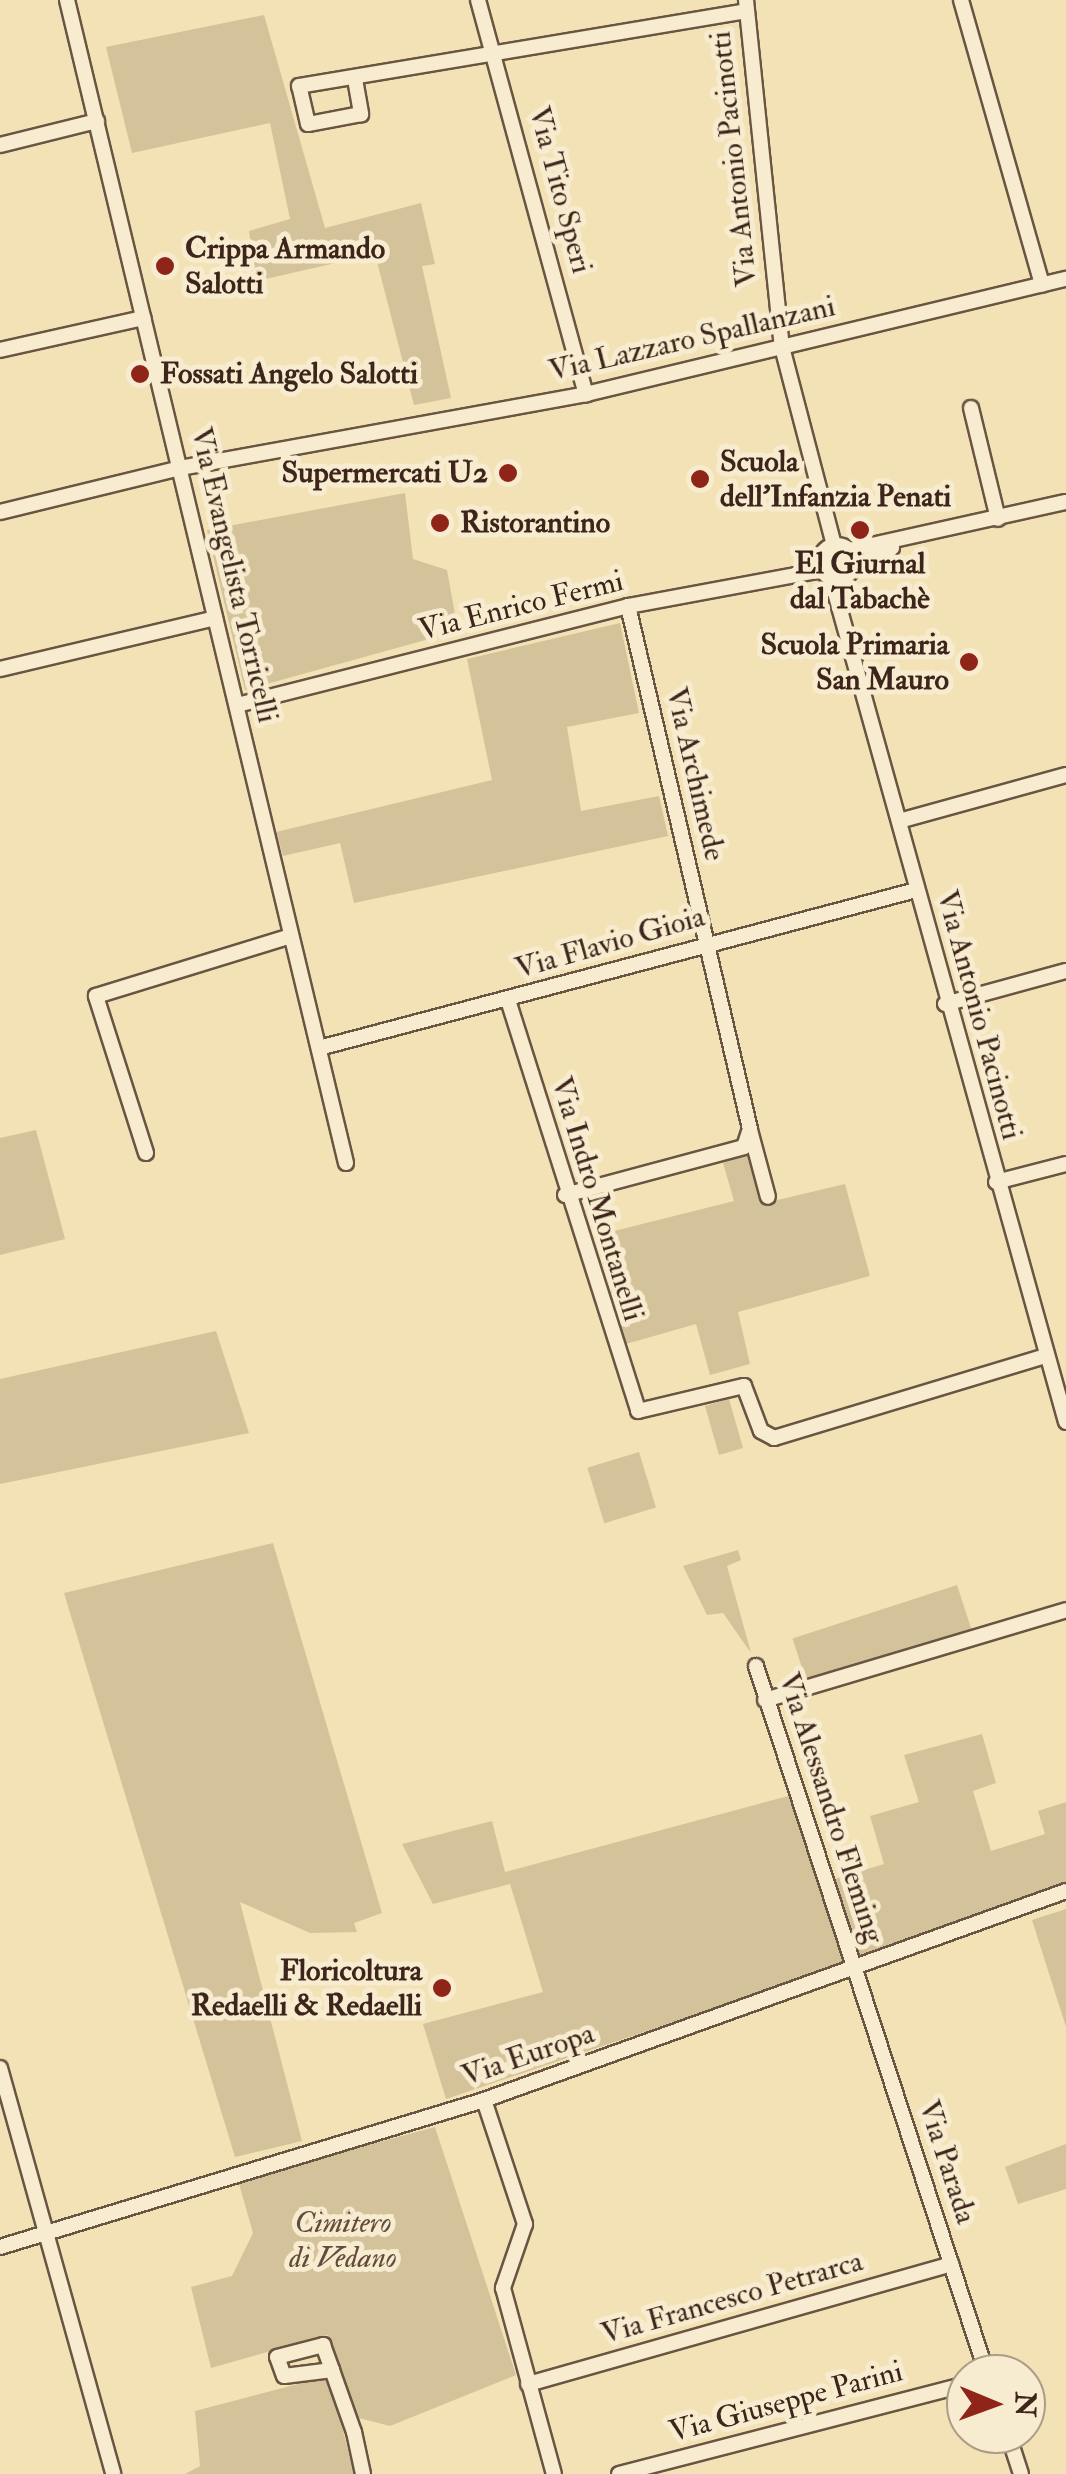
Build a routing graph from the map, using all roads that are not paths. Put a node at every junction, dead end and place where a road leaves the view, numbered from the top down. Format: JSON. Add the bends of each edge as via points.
{"nodes":[{"id":1,"x":68,"y":0,"type":"edge"},
{"id":2,"x":478,"y":0,"type":"edge"},
{"id":3,"x":962,"y":0,"type":"edge"},
{"id":4,"x":747,"y":6,"type":"edge"},
{"id":5,"x":496,"y":54,"type":"junction"},
{"id":6,"x":355,"y":79,"type":"junction"},
{"id":7,"x":97,"y":121,"type":"junction"},
{"id":8,"x":0,"y":145,"type":"edge"},
{"id":9,"x":1066,"y":279,"type":"edge"},
{"id":10,"x":1042,"y":285,"type":"junction"},
{"id":11,"x":144,"y":318,"type":"junction"},
{"id":12,"x":782,"y":348,"type":"junction"},
{"id":13,"x":0,"y":350,"type":"edge"},
{"id":14,"x":586,"y":394,"type":"junction"},
{"id":15,"x":971,"y":408,"type":"dead end"},
{"id":16,"x":180,"y":468,"type":"junction"},
{"id":17,"x":1066,"y":502,"type":"edge"},
{"id":18,"x":0,"y":512,"type":"edge"},
{"id":19,"x":998,"y":519,"type":"junction"},
{"id":20,"x":899,"y":544,"type":"junction"},
{"id":21,"x":834,"y":545,"type":"junction"},
{"id":22,"x":849,"y":550,"type":"junction"},
{"id":23,"x":850,"y":570,"type":"junction"},
{"id":24,"x":826,"y":574,"type":"junction"},
{"id":25,"x":628,"y":606,"type":"junction"},
{"id":26,"x":216,"y":618,"type":"junction"},
{"id":27,"x":849,"y":618,"type":"junction"},
{"id":28,"x":0,"y":669,"type":"edge"},
{"id":29,"x":236,"y":705,"type":"junction"},
{"id":30,"x":1066,"y":775,"type":"edge"},
{"id":31,"x":899,"y":820,"type":"junction"},
{"id":32,"x":916,"y":890,"type":"junction"},
{"id":33,"x":291,"y":936,"type":"junction"},
{"id":34,"x":706,"y":944,"type":"junction"},
{"id":35,"x":1066,"y":971,"type":"edge"},
{"id":36,"x":508,"y":1000,"type":"junction"},
{"id":37,"x":945,"y":1004,"type":"junction"},
{"id":38,"x":319,"y":1048,"type":"junction"},
{"id":39,"x":750,"y":1129,"type":"junction"},
{"id":40,"x":146,"y":1153,"type":"dead end"},
{"id":41,"x":346,"y":1162,"type":"dead end"},
{"id":42,"x":1066,"y":1164,"type":"edge"},
{"id":43,"x":996,"y":1182,"type":"junction"},
{"id":44,"x":564,"y":1195,"type":"junction"},
{"id":45,"x":768,"y":1197,"type":"dead end"},
{"id":46,"x":1046,"y":1356,"type":"junction"},
{"id":47,"x":1066,"y":1422,"type":"edge"},
{"id":48,"x":1066,"y":1610,"type":"edge"},
{"id":49,"x":756,"y":1666,"type":"dead end"},
{"id":50,"x":765,"y":1700,"type":"junction"},
{"id":51,"x":1066,"y":1891,"type":"edge"},
{"id":52,"x":854,"y":1967,"type":"junction"},
{"id":53,"x":0,"y":2068,"type":"edge"},
{"id":54,"x":484,"y":2100,"type":"junction"},
{"id":55,"x":46,"y":2232,"type":"junction"},
{"id":56,"x":0,"y":2247,"type":"edge"},
{"id":57,"x":951,"y":2264,"type":"junction"},
{"id":58,"x":980,"y":2354,"type":"edge"},
{"id":59,"x":332,"y":2370,"type":"dead end"},
{"id":60,"x":528,"y":2384,"type":"junction"},
{"id":61,"x":946,"y":2389,"type":"edge"},
{"id":62,"x":112,"y":2474,"type":"edge"},
{"id":63,"x":363,"y":2474,"type":"edge"},
{"id":64,"x":554,"y":2474,"type":"edge"},
{"id":65,"x":619,"y":2474,"type":"edge"}],
"edges":[{"from":1,"to":7,"type":"street","name":"Via Evangelista Torricelli"},
{"from":2,"to":5,"type":"street","name":"Via Tito Speri"},
{"from":3,"to":10,"type":"street"},
{"from":4,"to":5,"type":"street"},
{"from":4,"to":12,"type":"street","name":"Via Antonio Pacinotti"},
{"from":5,"to":6,"type":"street"},
{"from":5,"to":14,"type":"street","name":"Via Tito Speri"},
{"from":6,"to":6,"type":"street","via":[[361,114],[308,124],[298,86]]},
{"from":7,"to":8,"type":"street"},
{"from":7,"to":11,"type":"street","name":"Via Evangelista Torricelli"},
{"from":9,"to":10,"type":"street","name":"Via Lazzaro Spallanzani"},
{"from":10,"to":12,"type":"street","name":"Via Lazzaro Spallanzani"},
{"from":11,"to":13,"type":"street"},
{"from":11,"to":16,"type":"street","name":"Via Evangelista Torricelli"},
{"from":12,"to":14,"type":"street","name":"Via Lazzaro Spallanzani"},
{"from":12,"to":21,"type":"street","name":"Via Antonio Pacinotti"},
{"from":14,"to":16,"type":"street","name":"Via Lazzaro Spallanzani"},
{"from":15,"to":19,"type":"street"},
{"from":16,"to":18,"type":"street","name":"Via Lazzaro Spallanzani"},
{"from":16,"to":26,"type":"street","name":"Via Evangelista Torricelli"},
{"from":17,"to":19,"type":"street"},
{"from":19,"to":20,"type":"street"},
{"from":20,"to":22,"type":"street"},
{"from":20,"to":23,"type":"street"},
{"from":21,"to":22,"type":"street"},
{"from":21,"to":24,"type":"street"},
{"from":22,"to":23,"type":"street","name":"Via Antonio Pacinotti"},
{"from":23,"to":24,"type":"street","name":"Via Enrico Fermi"},
{"from":23,"to":27,"type":"street","name":"Via Antonio Pacinotti"},
{"from":24,"to":25,"type":"street","name":"Via Enrico Fermi"},
{"from":24,"to":27,"type":"street","name":"Via Antonio Pacinotti"},
{"from":25,"to":29,"type":"street","name":"Via Enrico Fermi"},
{"from":25,"to":34,"type":"street","name":"Via Archimede"},
{"from":26,"to":28,"type":"street"},
{"from":26,"to":29,"type":"street","name":"Via Evangelista Torricelli"},
{"from":27,"to":31,"type":"street","name":"Via Antonio Pacinotti"},
{"from":29,"to":33,"type":"street","name":"Via Evangelista Torricelli"},
{"from":30,"to":31,"type":"street"},
{"from":31,"to":32,"type":"street","name":"Via Antonio Pacinotti"},
{"from":32,"to":34,"type":"street","name":"Via Flavio Gioia"},
{"from":32,"to":37,"type":"street","name":"Via Antonio Pacinotti"},
{"from":33,"to":38,"type":"street","name":"Via Evangelista Torricelli"},
{"from":33,"to":40,"type":"street","via":[[96,996]]},
{"from":34,"to":36,"type":"street","name":"Via Flavio Gioia"},
{"from":34,"to":39,"type":"street","name":"Via Archimede"},
{"from":35,"to":37,"type":"street"},
{"from":36,"to":38,"type":"street","name":"Via Flavio Gioia"},
{"from":36,"to":44,"type":"street","name":"Via Indro Montanelli"},
{"from":37,"to":43,"type":"street","name":"Via Antonio Pacinotti"},
{"from":38,"to":41,"type":"street","name":"Via Evangelista Torricelli"},
{"from":39,"to":44,"type":"street","via":[[744,1146]]},
{"from":39,"to":45,"type":"street","name":"Via Archimede"},
{"from":42,"to":43,"type":"street"},
{"from":43,"to":46,"type":"street","name":"Via Antonio Pacinotti"},
{"from":44,"to":46,"type":"street","name":"Via Indro Montanelli","via":[[638,1411],[744,1386],[766,1438]]},
{"from":46,"to":47,"type":"street","name":"Via Antonio Pacinotti"},
{"from":48,"to":50,"type":"street"},
{"from":49,"to":50,"type":"street","name":"Via Alessandro Fleming"},
{"from":50,"to":52,"type":"street","name":"Via Alessandro Fleming"},
{"from":51,"to":52,"type":"street","name":"Via Europa"},
{"from":52,"to":54,"type":"street","name":"Via Europa"},
{"from":52,"to":57,"type":"street","name":"Via Parada"},
{"from":53,"to":55,"type":"street"},
{"from":54,"to":55,"type":"street","name":"Via Europa"},
{"from":54,"to":60,"type":"street","via":[[525,2224],[503,2288]]},
{"from":55,"to":56,"type":"street","name":"Via Europa"},
{"from":55,"to":62,"type":"street"},
{"from":57,"to":58,"type":"street","name":"Via Parada"},
{"from":57,"to":60,"type":"street","name":"Via Francesco Petrarca"},
{"from":59,"to":63,"type":"street"},
{"from":60,"to":64,"type":"street"},
{"from":61,"to":65,"type":"street","name":"Via Giuseppe Parini"}]}
